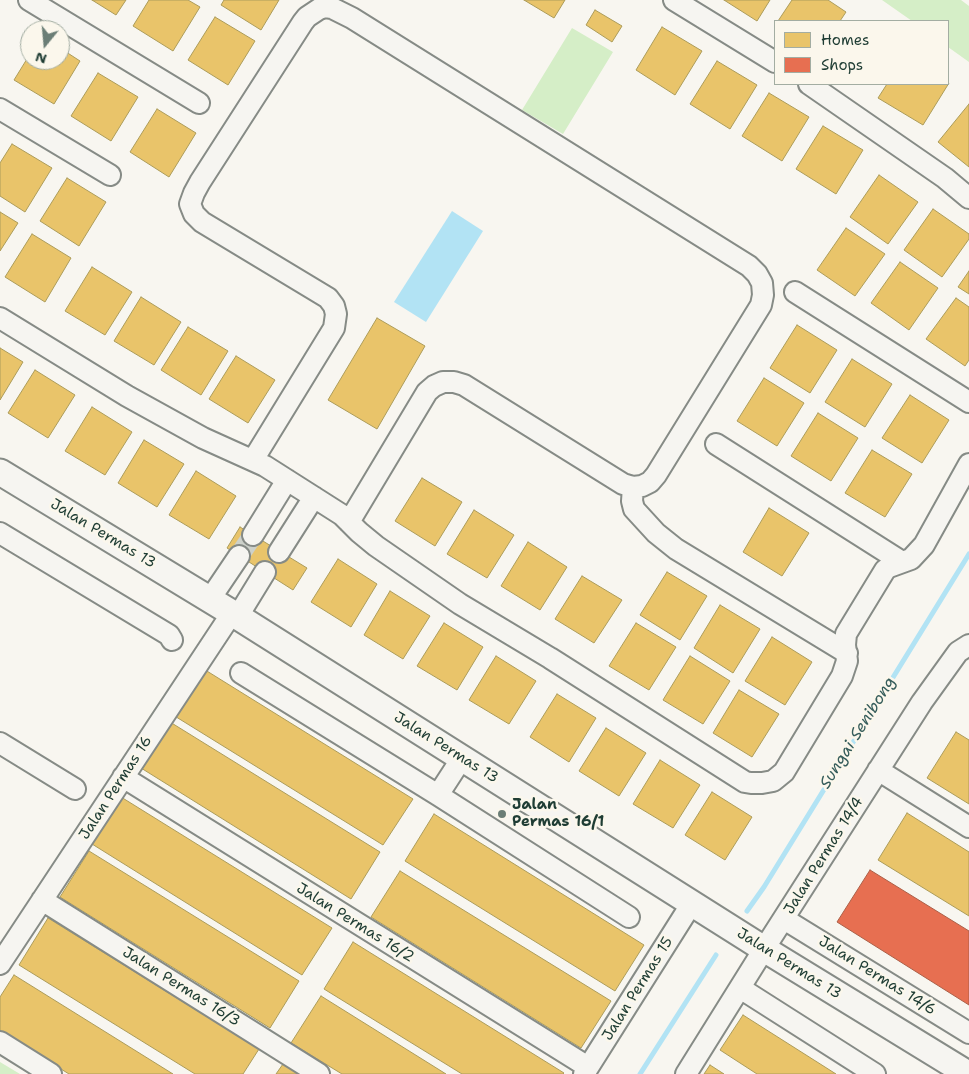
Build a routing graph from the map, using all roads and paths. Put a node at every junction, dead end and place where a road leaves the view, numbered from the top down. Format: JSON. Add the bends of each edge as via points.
{"nodes":[{"id":1,"x":29,"y":0,"type":"edge"},
{"id":2,"x":674,"y":0,"type":"edge"},
{"id":3,"x":774,"y":61,"type":"edge"},
{"id":4,"x":810,"y":85,"type":"edge"},
{"id":5,"x":199,"y":103,"type":"dead end"},
{"id":6,"x":0,"y":109,"type":"edge"},
{"id":7,"x":110,"y":175,"type":"dead end"},
{"id":8,"x":969,"y":198,"type":"edge"},
{"id":9,"x":795,"y":292,"type":"dead end"},
{"id":10,"x":0,"y":318,"type":"edge"},
{"id":11,"x":969,"y":402,"type":"edge"},
{"id":12,"x":716,"y":444,"type":"dead end"},
{"id":13,"x":253,"y":460,"type":"junction"},
{"id":14,"x":969,"y":464,"type":"edge"},
{"id":15,"x":0,"y":472,"type":"edge"},
{"id":16,"x":287,"y":480,"type":"junction"},
{"id":17,"x":633,"y":487,"type":"junction"},
{"id":18,"x":314,"y":497,"type":"junction"},
{"id":19,"x":349,"y":522,"type":"junction"},
{"id":20,"x":0,"y":533,"type":"edge"},
{"id":21,"x":253,"y":535,"type":"tunnel mouth"},
{"id":22,"x":279,"y":552,"type":"dead end"},
{"id":23,"x":239,"y":556,"type":"tunnel mouth"},
{"id":24,"x":902,"y":562,"type":"junction"},
{"id":25,"x":265,"y":572,"type":"dead end"},
{"id":26,"x":210,"y":599,"type":"junction"},
{"id":27,"x":235,"y":614,"type":"junction"},
{"id":28,"x":172,"y":640,"type":"dead end"},
{"id":29,"x":969,"y":645,"type":"edge"},
{"id":30,"x":847,"y":653,"type":"junction"},
{"id":31,"x":241,"y":673,"type":"dead end"},
{"id":32,"x":0,"y":743,"type":"edge"},
{"id":33,"x":462,"y":758,"type":"junction"},
{"id":34,"x":878,"y":770,"type":"junction"},
{"id":35,"x":123,"y":777,"type":"junction"},
{"id":36,"x":75,"y":789,"type":"dead end"},
{"id":37,"x":438,"y":794,"type":"junction"},
{"id":38,"x":969,"y":828,"type":"edge"},
{"id":39,"x":42,"y":900,"type":"junction"},
{"id":40,"x":692,"y":903,"type":"junction"},
{"id":41,"x":629,"y":916,"type":"dead end"},
{"id":42,"x":784,"y":918,"type":"junction"},
{"id":43,"x":764,"y":949,"type":"junction"},
{"id":44,"x":0,"y":964,"type":"edge"},
{"id":45,"x":740,"y":988,"type":"junction"},
{"id":46,"x":969,"y":1033,"type":"edge"},
{"id":47,"x":0,"y":1042,"type":"edge"},
{"id":48,"x":586,"y":1071,"type":"edge"},
{"id":49,"x":51,"y":1074,"type":"edge"},
{"id":50,"x":319,"y":1074,"type":"edge"},
{"id":51,"x":686,"y":1074,"type":"edge"},
{"id":52,"x":875,"y":1074,"type":"edge"},
{"id":53,"x":968,"y":1074,"type":"edge"}],
"edges":[{"from":1,"to":5,"type":"street"},
{"from":2,"to":3,"type":"street"},
{"from":4,"to":8,"type":"street"},
{"from":6,"to":7,"type":"street"},
{"from":9,"to":11,"type":"street"},
{"from":10,"to":13,"type":"street","via":[[127,396],[203,438]]},
{"from":12,"to":24,"type":"street"},
{"from":13,"to":16,"type":"street"},
{"from":13,"to":17,"type":"street","via":[[334,328],[336,314],[328,298],[202,222],[190,204],[200,182],[303,22],[325,7],[352,18],[757,274],[762,283],[762,305],[656,475],[650,482]]},
{"from":14,"to":24,"type":"street","via":[[924,545],[916,555]]},
{"from":15,"to":26,"type":"main road","name":"Jalan Permas 13"},
{"from":16,"to":18,"type":"street"},
{"from":16,"to":21,"type":"street"},
{"from":17,"to":19,"type":"street","via":[[623,484],[464,385],[443,382],[427,392]]},
{"from":17,"to":30,"type":"street","via":[[634,509],[676,549]]},
{"from":18,"to":19,"type":"street"},
{"from":18,"to":22,"type":"street"},
{"from":19,"to":30,"type":"street","via":[[376,546],[460,604],[745,782],[767,783],[784,772],[842,676]]},
{"from":20,"to":28,"type":"street","via":[[169,635]]},
{"from":23,"to":26,"type":"street"},
{"from":24,"to":30,"type":"street","via":[[884,570],[846,634]]},
{"from":25,"to":27,"type":"street","name":"Jalan Permas 16"},
{"from":26,"to":27,"type":"main road","name":"Jalan Permas 13"},
{"from":27,"to":33,"type":"main road","name":"Jalan Permas 13"},
{"from":27,"to":35,"type":"street","name":"Jalan Permas 16"},
{"from":29,"to":34,"type":"street","name":"Jalan Permas 14/4","via":[[958,652]]},
{"from":31,"to":37,"type":"street"},
{"from":32,"to":36,"type":"street"},
{"from":33,"to":37,"type":"street"},
{"from":33,"to":40,"type":"main road","name":"Jalan Permas 13"},
{"from":34,"to":38,"type":"street"},
{"from":34,"to":42,"type":"street","name":"Jalan Permas 14/4"},
{"from":35,"to":39,"type":"street","name":"Jalan Permas 16"},
{"from":35,"to":48,"type":"street","name":"Jalan Permas 16/2"},
{"from":37,"to":41,"type":"street"},
{"from":39,"to":44,"type":"street","name":"Jalan Permas 16"},
{"from":39,"to":50,"type":"street","name":"Jalan Permas 16/3"},
{"from":40,"to":43,"type":"main road","name":"Jalan Permas 13"},
{"from":40,"to":48,"type":"street","name":"Jalan Permas 15"},
{"from":42,"to":43,"type":"street","name":"Jalan Permas 14/4"},
{"from":42,"to":46,"type":"street","name":"Jalan Permas 14/6"},
{"from":43,"to":45,"type":"street","name":"Jalan Permas 14/4"},
{"from":43,"to":53,"type":"main road","name":"Jalan Permas 13"},
{"from":45,"to":51,"type":"street","name":"Jalan Permas 14/4"},
{"from":45,"to":52,"type":"street"},
{"from":47,"to":49,"type":"street"}]}
